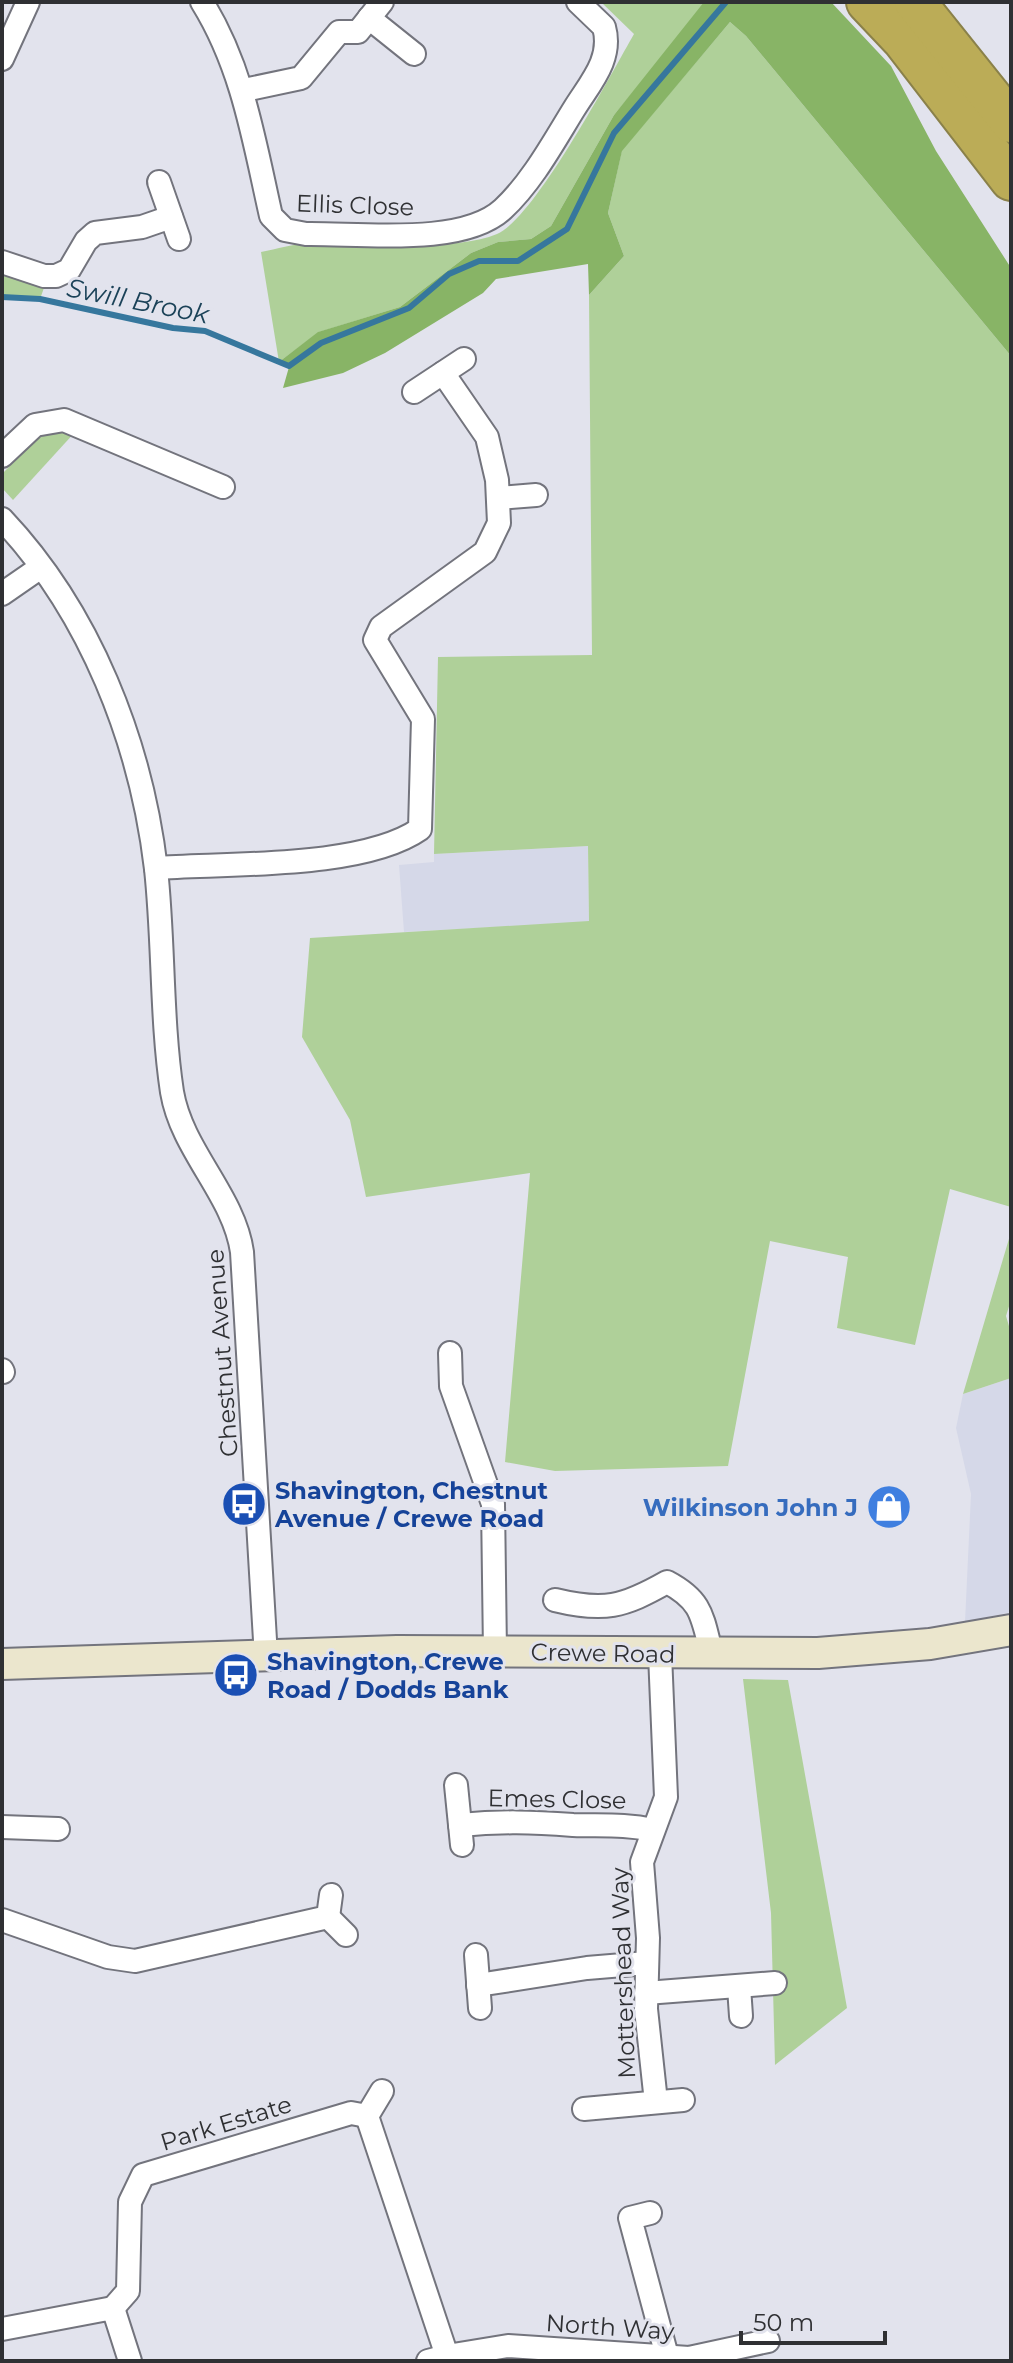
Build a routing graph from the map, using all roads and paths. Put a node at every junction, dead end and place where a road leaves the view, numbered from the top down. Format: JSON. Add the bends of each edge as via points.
{"nodes":[{"id":1,"x":28,"y":2,"type":"edge"},
{"id":2,"x":202,"y":2,"type":"edge"},
{"id":3,"x":578,"y":2,"type":"edge"},
{"id":4,"x":867,"y":2,"type":"edge"},
{"id":5,"x":915,"y":2,"type":"edge"},
{"id":6,"x":376,"y":10,"type":"edge"},
{"id":7,"x":414,"y":54,"type":"dead end"},
{"id":8,"x":2,"y":59,"type":"edge"},
{"id":9,"x":244,"y":90,"type":"junction"},
{"id":10,"x":1011,"y":122,"type":"edge"},
{"id":11,"x":1011,"y":180,"type":"edge"},
{"id":12,"x":159,"y":182,"type":"dead end"},
{"id":13,"x":171,"y":217,"type":"junction"},
{"id":14,"x":179,"y":239,"type":"dead end"},
{"id":15,"x":2,"y":262,"type":"edge"},
{"id":16,"x":464,"y":359,"type":"dead end"},
{"id":17,"x":443,"y":373,"type":"junction"},
{"id":18,"x":414,"y":392,"type":"dead end"},
{"id":19,"x":2,"y":456,"type":"edge"},
{"id":20,"x":223,"y":487,"type":"dead end"},
{"id":21,"x":536,"y":495,"type":"dead end"},
{"id":22,"x":498,"y":498,"type":"junction"},
{"id":23,"x":2,"y":519,"type":"edge"},
{"id":24,"x":41,"y":567,"type":"junction"},
{"id":25,"x":2,"y":594,"type":"edge"},
{"id":26,"x":156,"y":868,"type":"junction"},
{"id":27,"x":450,"y":1353,"type":"dead end"},
{"id":28,"x":555,"y":1600,"type":"dead end"},
{"id":29,"x":1011,"y":1630,"type":"edge"},
{"id":30,"x":495,"y":1652,"type":"junction"},
{"id":31,"x":660,"y":1654,"type":"junction"},
{"id":32,"x":712,"y":1655,"type":"junction"},
{"id":33,"x":266,"y":1657,"type":"junction"},
{"id":34,"x":2,"y":1664,"type":"edge"},
{"id":35,"x":456,"y":1785,"type":"dead end"},
{"id":36,"x":2,"y":1827,"type":"edge"},
{"id":37,"x":58,"y":1829,"type":"dead end"},
{"id":38,"x":653,"y":1830,"type":"junction"},
{"id":39,"x":2,"y":1920,"type":"edge"},
{"id":40,"x":346,"y":1935,"type":"dead end"},
{"id":41,"x":476,"y":1955,"type":"dead end"},
{"id":42,"x":647,"y":1963,"type":"junction"},
{"id":43,"x":775,"y":1983,"type":"dead end"},
{"id":44,"x":478,"y":1985,"type":"junction"},
{"id":45,"x":739,"y":1987,"type":"junction"},
{"id":46,"x":646,"y":1993,"type":"junction"},
{"id":47,"x":480,"y":2008,"type":"dead end"},
{"id":48,"x":741,"y":2016,"type":"dead end"},
{"id":49,"x":382,"y":2091,"type":"dead end"},
{"id":50,"x":683,"y":2100,"type":"dead end"},
{"id":51,"x":656,"y":2102,"type":"junction"},
{"id":52,"x":584,"y":2109,"type":"dead end"},
{"id":53,"x":367,"y":2116,"type":"junction"},
{"id":54,"x":650,"y":2213,"type":"dead end"},
{"id":55,"x":113,"y":2308,"type":"junction"},
{"id":56,"x":2,"y":2329,"type":"edge"},
{"id":57,"x":768,"y":2341,"type":"dead end"},
{"id":58,"x":667,"y":2356,"type":"junction"},
{"id":59,"x":438,"y":2358,"type":"edge"},
{"id":60,"x":130,"y":2361,"type":"edge"}],
"edges":[{"from":1,"to":8,"type":"street"},
{"from":2,"to":9,"type":"street","name":"Ellis Close","via":[[223,36]]},
{"from":3,"to":9,"type":"street","name":"Ellis Close","via":[[604,27],[605,59],[543,158],[502,209],[486,221],[445,233],[285,230],[271,216]]},
{"from":4,"to":11,"type":"highway","via":[[903,40]]},
{"from":5,"to":10,"type":"highway"},
{"from":6,"to":7,"type":"street"},
{"from":6,"to":9,"type":"street","via":[[358,32],[339,32],[301,78]]},
{"from":12,"to":13,"type":"street"},
{"from":13,"to":14,"type":"street"},
{"from":13,"to":15,"type":"street","via":[[95,233],[69,270],[56,276]]},
{"from":16,"to":17,"type":"street"},
{"from":17,"to":18,"type":"street"},
{"from":17,"to":22,"type":"street","via":[[487,437]]},
{"from":19,"to":20,"type":"street","via":[[35,425],[64,420]]},
{"from":21,"to":22,"type":"street"},
{"from":22,"to":26,"type":"street","via":[[499,523],[485,552],[381,627],[375,640],[423,719],[420,829],[401,842],[297,861]]},
{"from":23,"to":24,"type":"street","name":"Chestnut Avenue"},
{"from":24,"to":25,"type":"street"},
{"from":24,"to":26,"type":"street","name":"Chestnut Avenue","via":[[79,626],[111,694],[132,755]]},
{"from":26,"to":33,"type":"street","name":"Chestnut Avenue","via":[[172,1092],[184,1130],[234,1223],[242,1252]]},
{"from":27,"to":30,"type":"street","via":[[451,1386],[493,1504]]},
{"from":28,"to":32,"type":"street","via":[[589,1609],[628,1604],[667,1582],[689,1594],[700,1609]]},
{"from":29,"to":32,"type":"main road","name":"Crewe Road","via":[[860,1651]]},
{"from":30,"to":31,"type":"main road","name":"Crewe Road"},
{"from":30,"to":33,"type":"main road","name":"Crewe Road"},
{"from":31,"to":32,"type":"main road","name":"Crewe Road"},
{"from":31,"to":38,"type":"street","name":"Mottershead Way","via":[[666,1797]]},
{"from":33,"to":34,"type":"main road","name":"Crewe Road"},
{"from":35,"to":38,"type":"street","name":"Emes Close","via":[[461,1835],[519,1819],[624,1823]]},
{"from":36,"to":37,"type":"street"},
{"from":38,"to":42,"type":"street","name":"Mottershead Way","via":[[642,1862]]},
{"from":39,"to":40,"type":"street","via":[[108,1957],[135,1961],[330,1906]]},
{"from":41,"to":44,"type":"street"},
{"from":42,"to":44,"type":"street"},
{"from":42,"to":46,"type":"street","name":"Mottershead Way"},
{"from":43,"to":45,"type":"street"},
{"from":44,"to":47,"type":"street"},
{"from":45,"to":46,"type":"street"},
{"from":45,"to":48,"type":"street"},
{"from":46,"to":51,"type":"street","name":"Mottershead Way"},
{"from":49,"to":53,"type":"street"},
{"from":50,"to":51,"type":"street","name":"Mottershead Way"},
{"from":51,"to":52,"type":"street","name":"Mottershead Way"},
{"from":53,"to":55,"type":"street","name":"Park Estate","via":[[351,2113],[143,2175],[130,2202],[128,2291]]},
{"from":53,"to":59,"type":"street"},
{"from":54,"to":58,"type":"street","via":[[630,2218]]},
{"from":55,"to":56,"type":"street"},
{"from":55,"to":60,"type":"street"},
{"from":57,"to":58,"type":"street","name":"North Way","via":[[689,2358]]},
{"from":58,"to":59,"type":"street","name":"North Way","via":[[508,2346]]}]}
